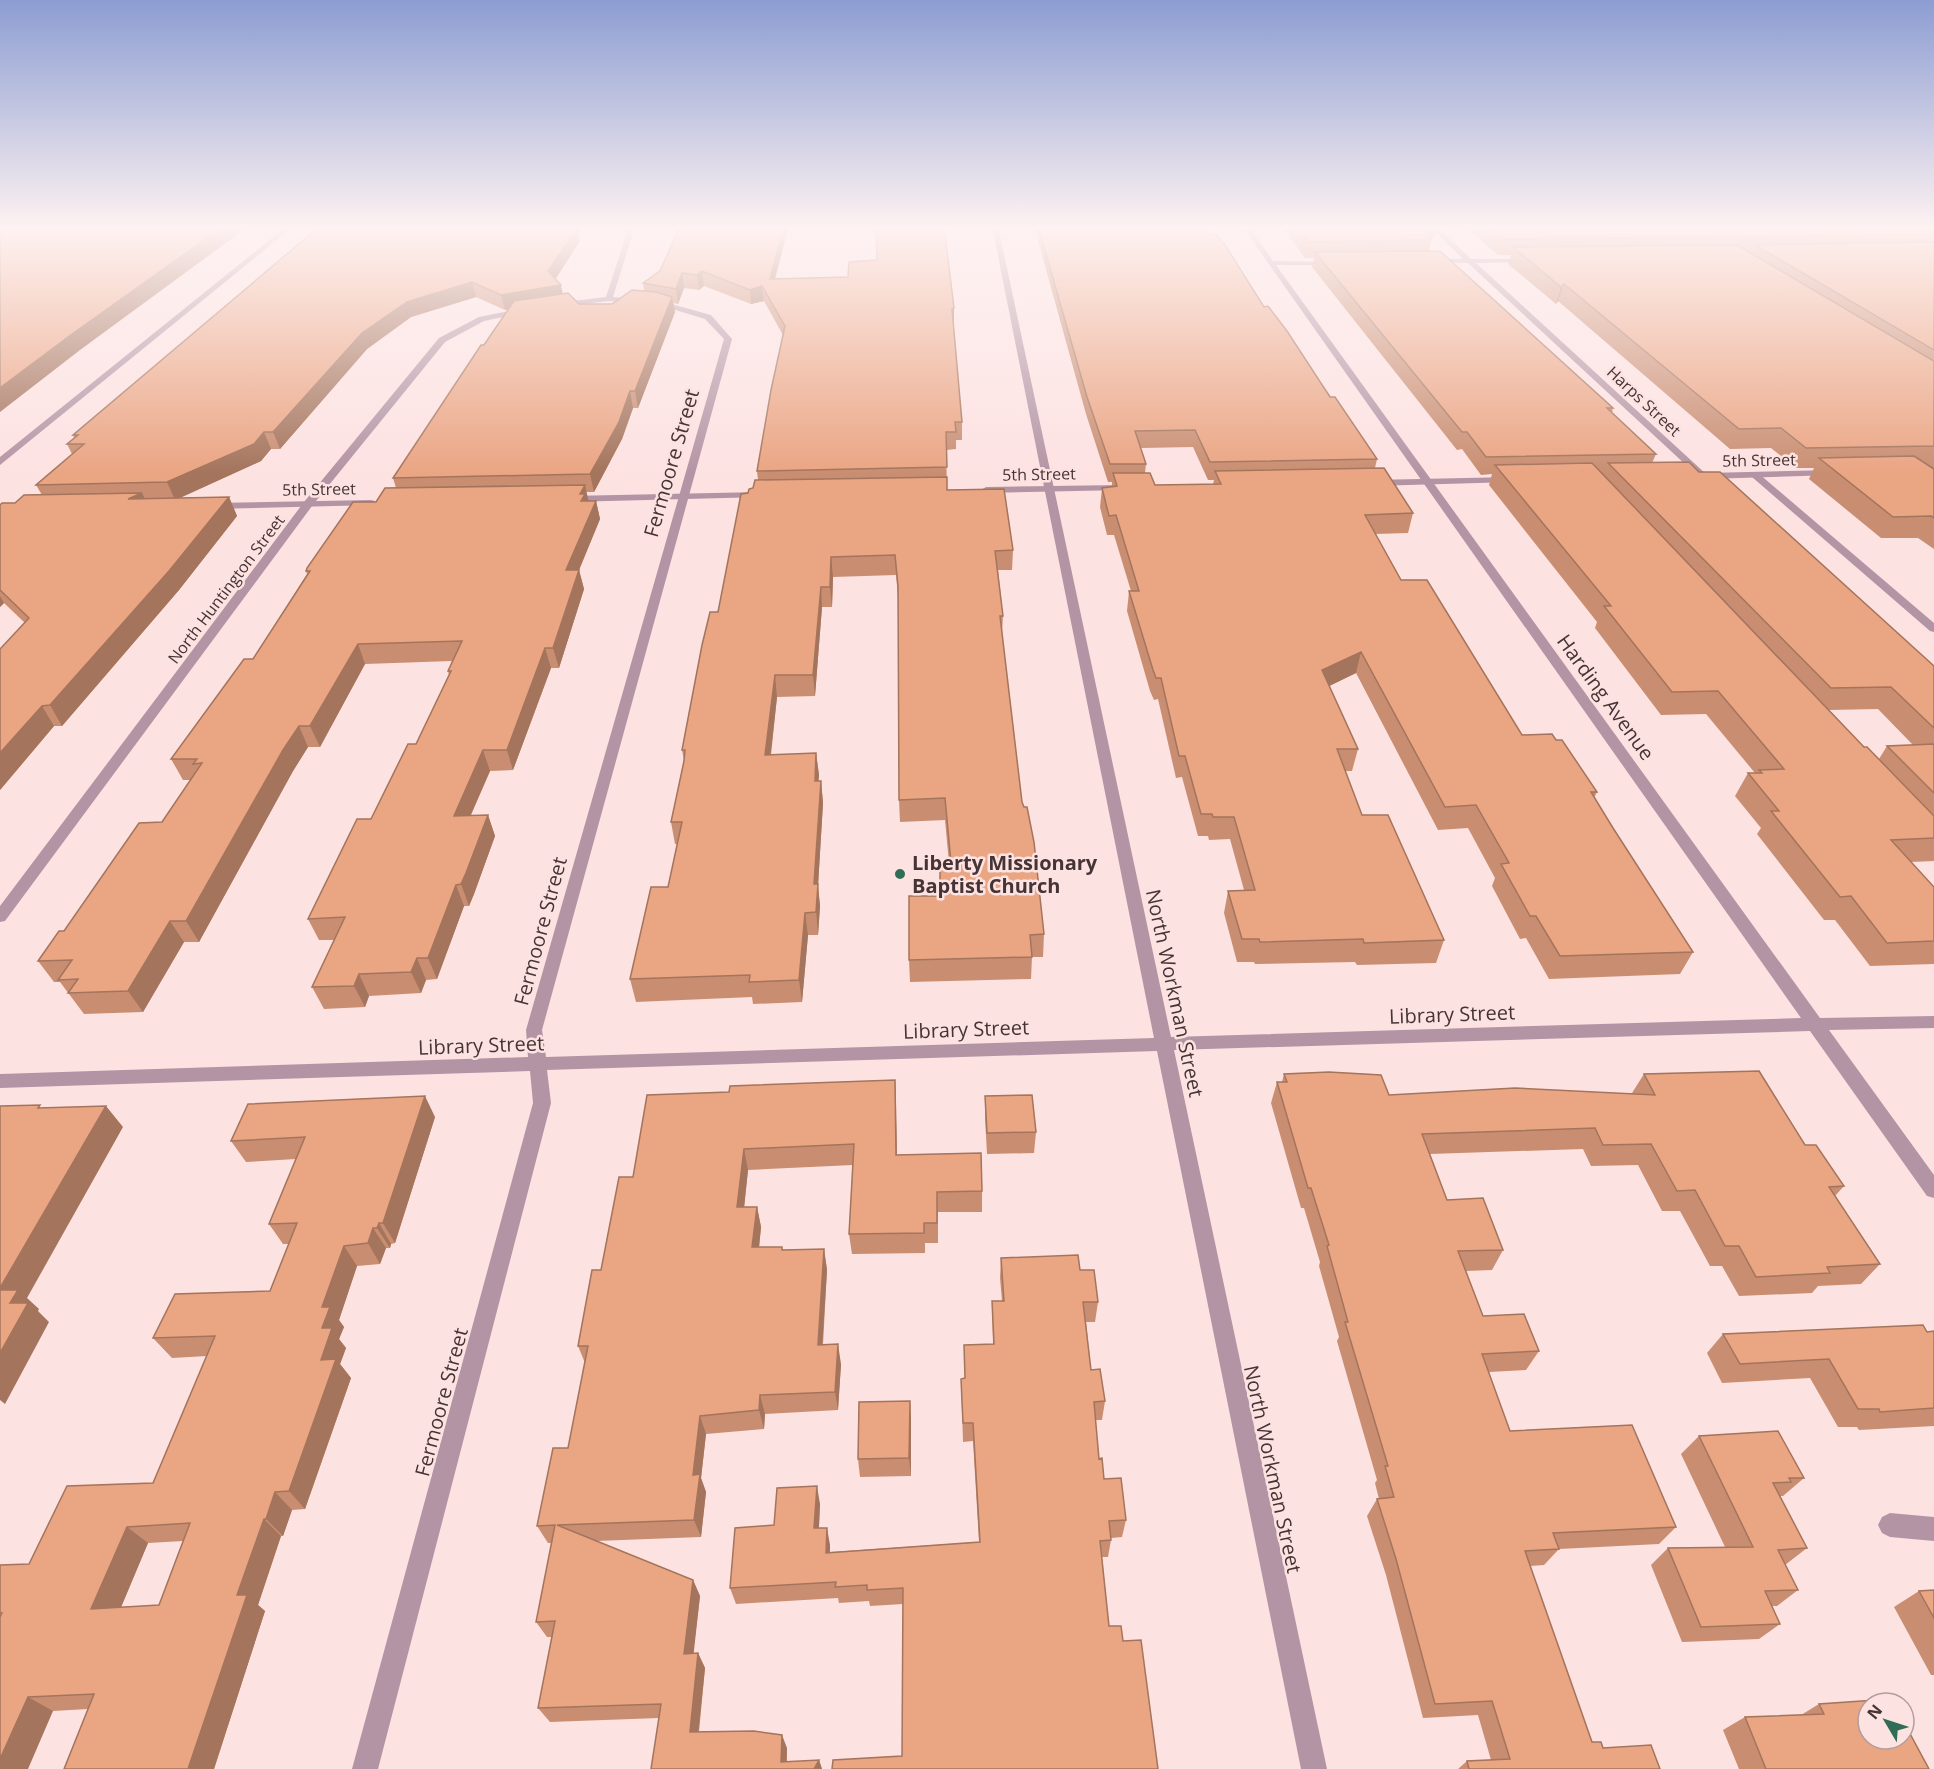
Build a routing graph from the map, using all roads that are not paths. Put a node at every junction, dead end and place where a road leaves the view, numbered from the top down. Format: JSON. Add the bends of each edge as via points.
{"nodes":[{"id":1,"x":189,"y":309,"type":"edge"},
{"id":2,"x":532,"y":309,"type":"edge"},
{"id":3,"x":681,"y":309,"type":"edge"},
{"id":4,"x":1012,"y":309,"type":"edge"},
{"id":5,"x":1304,"y":309,"type":"edge"},
{"id":6,"x":1522,"y":309,"type":"edge"},
{"id":7,"x":0,"y":462,"type":"edge"},
{"id":8,"x":1848,"y":473,"type":"edge"},
{"id":9,"x":1755,"y":475,"type":"junction"},
{"id":10,"x":1692,"y":476,"type":"edge"},
{"id":11,"x":1703,"y":476,"type":"junction"},
{"id":12,"x":1516,"y":479,"type":"edge"},
{"id":13,"x":1428,"y":482,"type":"junction"},
{"id":14,"x":1361,"y":483,"type":"edge"},
{"id":15,"x":1127,"y":488,"type":"edge"},
{"id":16,"x":1049,"y":489,"type":"junction"},
{"id":17,"x":979,"y":491,"type":"edge"},
{"id":18,"x":768,"y":495,"type":"edge"},
{"id":19,"x":682,"y":497,"type":"junction"},
{"id":20,"x":563,"y":499,"type":"edge"},
{"id":21,"x":386,"y":503,"type":"edge"},
{"id":22,"x":308,"y":504,"type":"junction"},
{"id":23,"x":203,"y":506,"type":"edge"},
{"id":24,"x":1934,"y":629,"type":"edge"},
{"id":25,"x":0,"y":917,"type":"edge"},
{"id":26,"x":1934,"y":1022,"type":"edge"},
{"id":27,"x":1816,"y":1024,"type":"junction"},
{"id":28,"x":1164,"y":1044,"type":"junction"},
{"id":29,"x":538,"y":1064,"type":"junction"},
{"id":30,"x":0,"y":1081,"type":"edge"},
{"id":31,"x":1934,"y":1190,"type":"edge"},
{"id":32,"x":1890,"y":1525,"type":"dead end"},
{"id":33,"x":1934,"y":1529,"type":"edge"},
{"id":34,"x":365,"y":1769,"type":"edge"},
{"id":35,"x":1314,"y":1769,"type":"edge"}],
"edges":[{"from":1,"to":7,"type":"street"},
{"from":2,"to":22,"type":"street","name":"North Huntington Street","via":[[482,319],[442,339]]},
{"from":3,"to":19,"type":"street","name":"Fermoore Street","via":[[708,316],[728,339]]},
{"from":4,"to":16,"type":"street","name":"North Workman Street"},
{"from":5,"to":13,"type":"street","name":"Harding Avenue"},
{"from":6,"to":11,"type":"street","name":"Harps Street"},
{"from":8,"to":9,"type":"street","name":"5th Street"},
{"from":9,"to":11,"type":"street","name":"5th Street"},
{"from":9,"to":24,"type":"street"},
{"from":10,"to":11,"type":"street","name":"5th Street"},
{"from":12,"to":13,"type":"street"},
{"from":13,"to":14,"type":"street"},
{"from":13,"to":27,"type":"street","name":"Harding Avenue"},
{"from":15,"to":16,"type":"street","name":"5th Street"},
{"from":16,"to":17,"type":"street","name":"5th Street"},
{"from":16,"to":28,"type":"street","name":"North Workman Street"},
{"from":18,"to":19,"type":"street"},
{"from":19,"to":20,"type":"street"},
{"from":19,"to":29,"type":"street","name":"Fermoore Street","via":[[534,1030]]},
{"from":21,"to":22,"type":"street","name":"5th Street"},
{"from":22,"to":23,"type":"street","name":"5th Street"},
{"from":22,"to":25,"type":"street","name":"North Huntington Street"},
{"from":26,"to":27,"type":"street","name":"Library Street"},
{"from":27,"to":28,"type":"street","name":"Library Street"},
{"from":27,"to":31,"type":"street","name":"Harding Avenue"},
{"from":28,"to":29,"type":"street","name":"Library Street"},
{"from":28,"to":35,"type":"street","name":"North Workman Street"},
{"from":29,"to":30,"type":"street","name":"Library Street"},
{"from":29,"to":34,"type":"street","name":"Fermoore Street","via":[[542,1103]]},
{"from":32,"to":33,"type":"street"}]}
